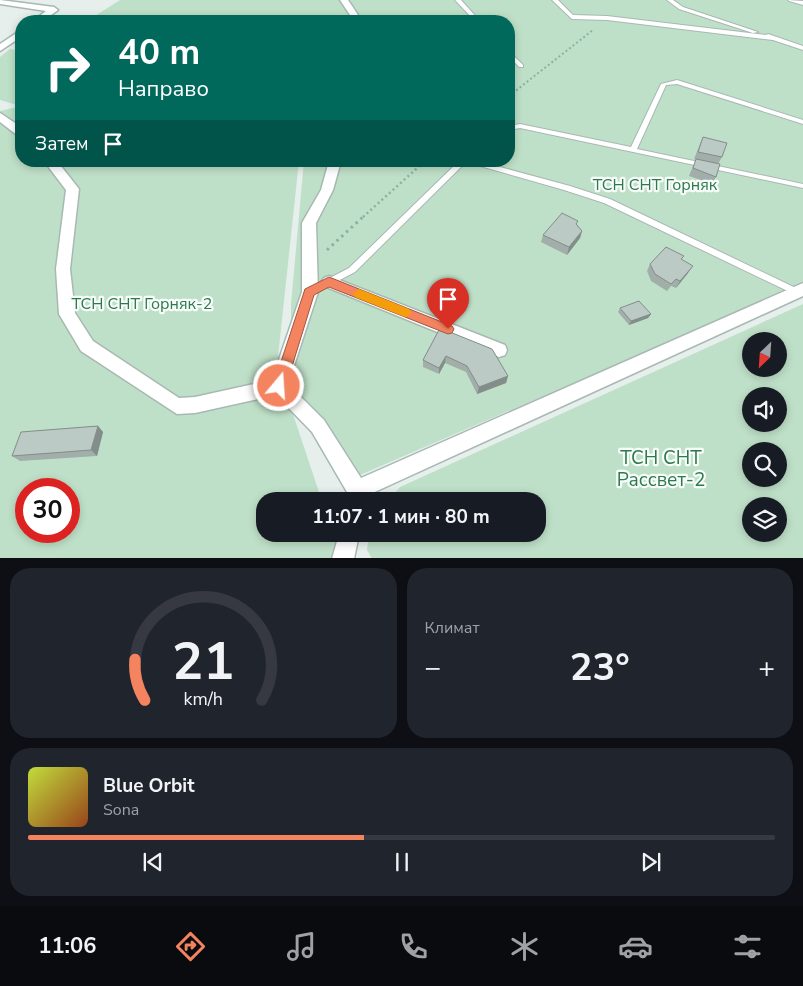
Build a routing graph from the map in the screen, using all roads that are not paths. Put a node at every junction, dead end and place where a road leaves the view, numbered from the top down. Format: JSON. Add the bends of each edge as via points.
{"nodes":[{"id":1,"x":344,"y":0,"type":"edge"},
{"id":2,"x":458,"y":0,"type":"edge"},
{"id":3,"x":555,"y":0,"type":"edge"},
{"id":4,"x":670,"y":0,"type":"edge"},
{"id":5,"x":791,"y":0,"type":"edge"},
{"id":6,"x":0,"y":2,"type":"edge"},
{"id":7,"x":803,"y":4,"type":"edge"},
{"id":8,"x":46,"y":15,"type":"edge"},
{"id":9,"x":354,"y":15,"type":"edge"},
{"id":10,"x":472,"y":15,"type":"edge"},
{"id":11,"x":15,"y":37,"type":"edge"},
{"id":12,"x":772,"y":38,"type":"junction"},
{"id":13,"x":0,"y":48,"type":"edge"},
{"id":14,"x":803,"y":48,"type":"edge"},
{"id":15,"x":515,"y":60,"type":"edge"},
{"id":16,"x":521,"y":66,"type":"dead end"},
{"id":17,"x":0,"y":116,"type":"edge"},
{"id":18,"x":803,"y":122,"type":"edge"},
{"id":19,"x":515,"y":127,"type":"edge"},
{"id":20,"x":15,"y":128,"type":"edge"},
{"id":21,"x":633,"y":150,"type":"junction"},
{"id":22,"x":55,"y":167,"type":"edge"},
{"id":23,"x":333,"y":167,"type":"edge"},
{"id":24,"x":457,"y":167,"type":"edge"},
{"id":25,"x":492,"y":167,"type":"edge"},
{"id":26,"x":803,"y":186,"type":"edge"},
{"id":27,"x":329,"y":282,"type":"junction"},
{"id":28,"x":800,"y":290,"type":"edge"},
{"id":29,"x":310,"y":292,"type":"junction"},
{"id":30,"x":499,"y":350,"type":"dead end"},
{"id":31,"x":279,"y":386,"type":"junction"},
{"id":32,"x":354,"y":492,"type":"edge"},
{"id":33,"x":365,"y":492,"type":"edge"},
{"id":34,"x":348,"y":542,"type":"edge"},
{"id":35,"x":345,"y":558,"type":"edge"}],
"edges":[{"from":1,"to":9,"type":"street"},
{"from":2,"to":10,"type":"lane"},
{"from":3,"to":12,"type":"lane","via":[[572,17],[608,18]]},
{"from":4,"to":12,"type":"lane","via":[[681,8]]},
{"from":5,"to":7,"type":"lane"},
{"from":6,"to":8,"type":"street","via":[[54,10]]},
{"from":11,"to":13,"type":"street"},
{"from":12,"to":14,"type":"lane"},
{"from":15,"to":16,"type":"lane"},
{"from":17,"to":20,"type":"street"},
{"from":18,"to":21,"type":"lane","via":[[678,82],[664,84]]},
{"from":19,"to":21,"type":"lane"},
{"from":21,"to":26,"type":"lane"},
{"from":22,"to":31,"type":"street","via":[[73,189],[63,268],[66,314],[87,346],[177,406],[195,406]]},
{"from":23,"to":29,"type":"street","via":[[327,190],[309,223]]},
{"from":24,"to":27,"type":"lane","via":[[352,270]]},
{"from":25,"to":28,"type":"lane","via":[[607,201]]},
{"from":27,"to":29,"type":"lane"},
{"from":27,"to":30,"type":"street"},
{"from":28,"to":33,"type":"street"},
{"from":29,"to":31,"type":"street"},
{"from":31,"to":32,"type":"street","via":[[318,426]]},
{"from":34,"to":35,"type":"street"}]}
